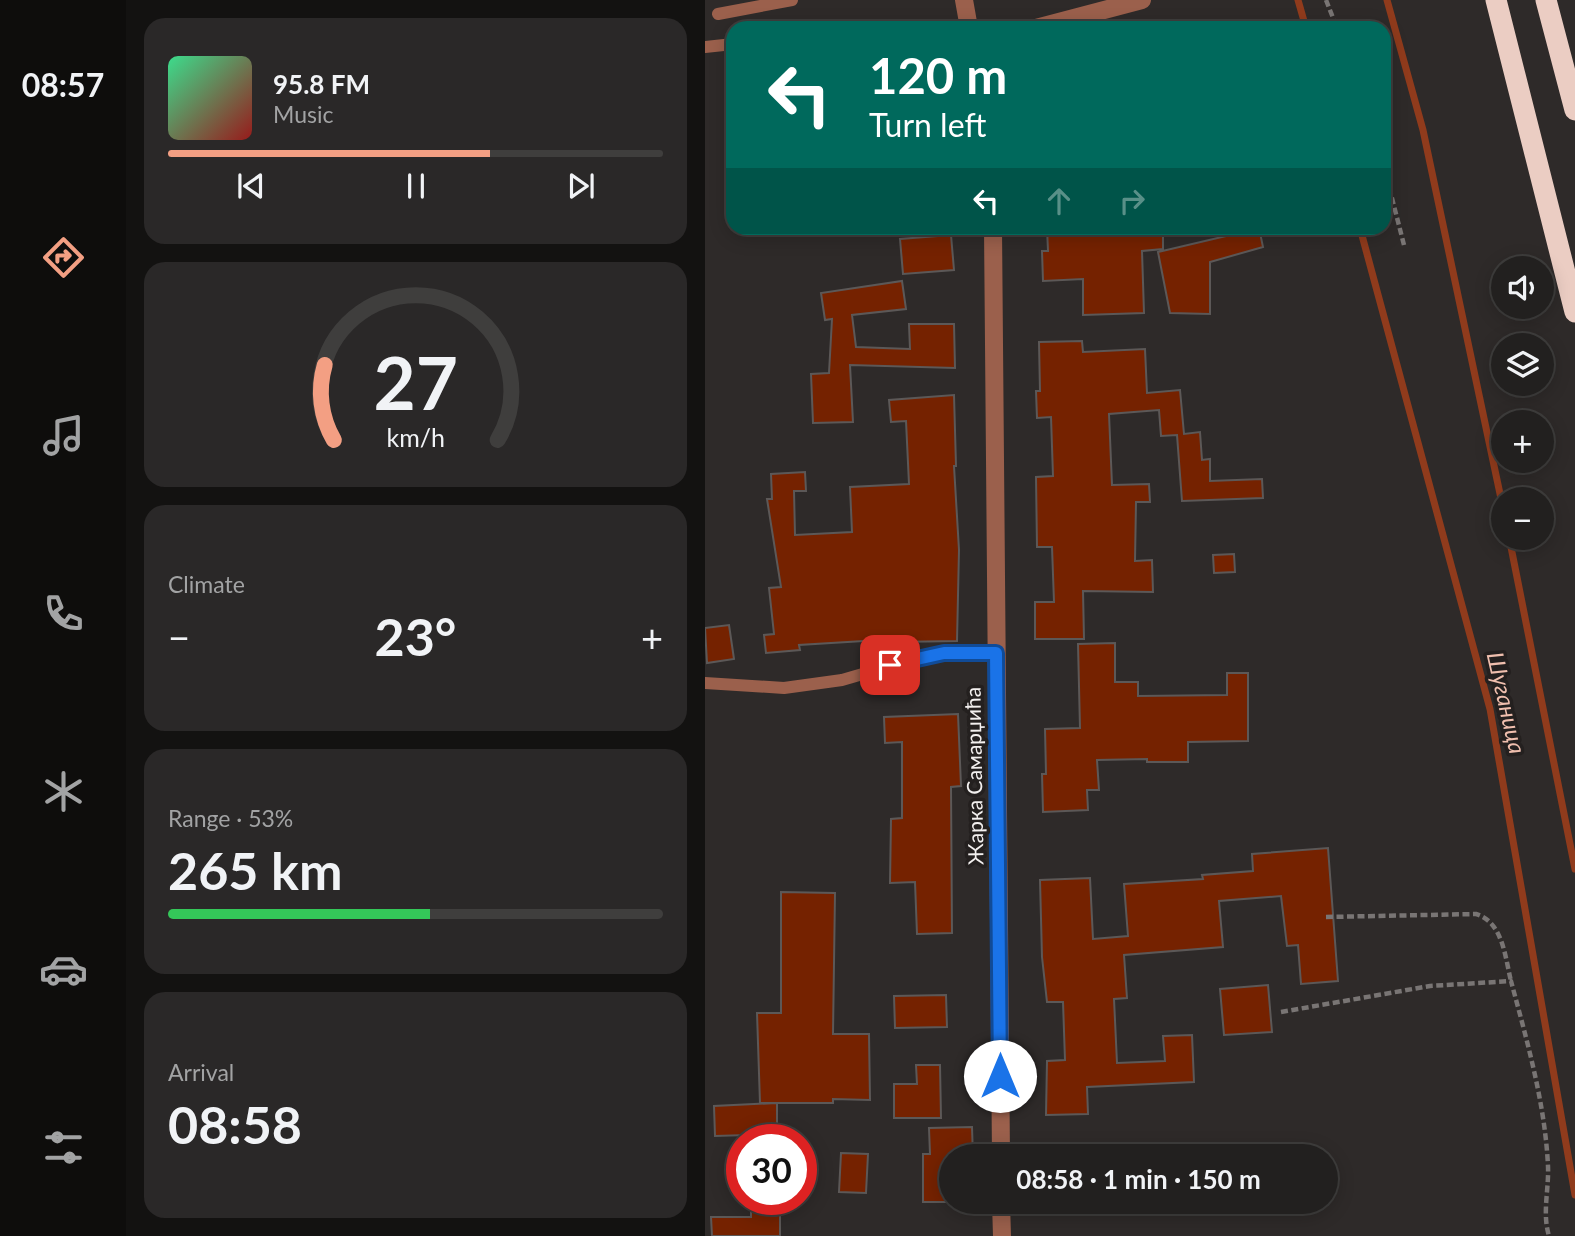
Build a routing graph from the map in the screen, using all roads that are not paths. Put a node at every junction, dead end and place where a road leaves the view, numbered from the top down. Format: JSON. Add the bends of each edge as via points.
{"nodes":[{"id":1,"x":792,"y":0,"type":"edge"},
{"id":2,"x":964,"y":0,"type":"edge"},
{"id":3,"x":1142,"y":0,"type":"edge"},
{"id":4,"x":1496,"y":0,"type":"edge"},
{"id":5,"x":1546,"y":0,"type":"edge"},
{"id":6,"x":718,"y":14,"type":"dead end"},
{"id":7,"x":968,"y":21,"type":"edge"},
{"id":8,"x":1062,"y":21,"type":"edge"},
{"id":9,"x":726,"y":45,"type":"edge"},
{"id":10,"x":705,"y":47,"type":"edge"},
{"id":11,"x":1575,"y":110,"type":"edge"},
{"id":12,"x":993,"y":235,"type":"edge"},
{"id":13,"x":1575,"y":312,"type":"edge"},
{"id":14,"x":996,"y":653,"type":"junction"},
{"id":15,"x":705,"y":683,"type":"edge"},
{"id":16,"x":1001,"y":1144,"type":"edge"},
{"id":17,"x":1001,"y":1214,"type":"edge"},
{"id":18,"x":1002,"y":1236,"type":"edge"}],
"edges":[{"from":1,"to":6,"type":"lane"},
{"from":2,"to":7,"type":"street"},
{"from":3,"to":8,"type":"street"},
{"from":4,"to":13,"type":"highway"},
{"from":5,"to":11,"type":"highway"},
{"from":9,"to":10,"type":"lane"},
{"from":12,"to":14,"type":"street","name":"Жарка Самарџића"},
{"from":14,"to":15,"type":"lane","via":[[928,655],[842,680],[784,688]]},
{"from":14,"to":16,"type":"street","name":"Жарка Самарџића"},
{"from":17,"to":18,"type":"street"}]}
